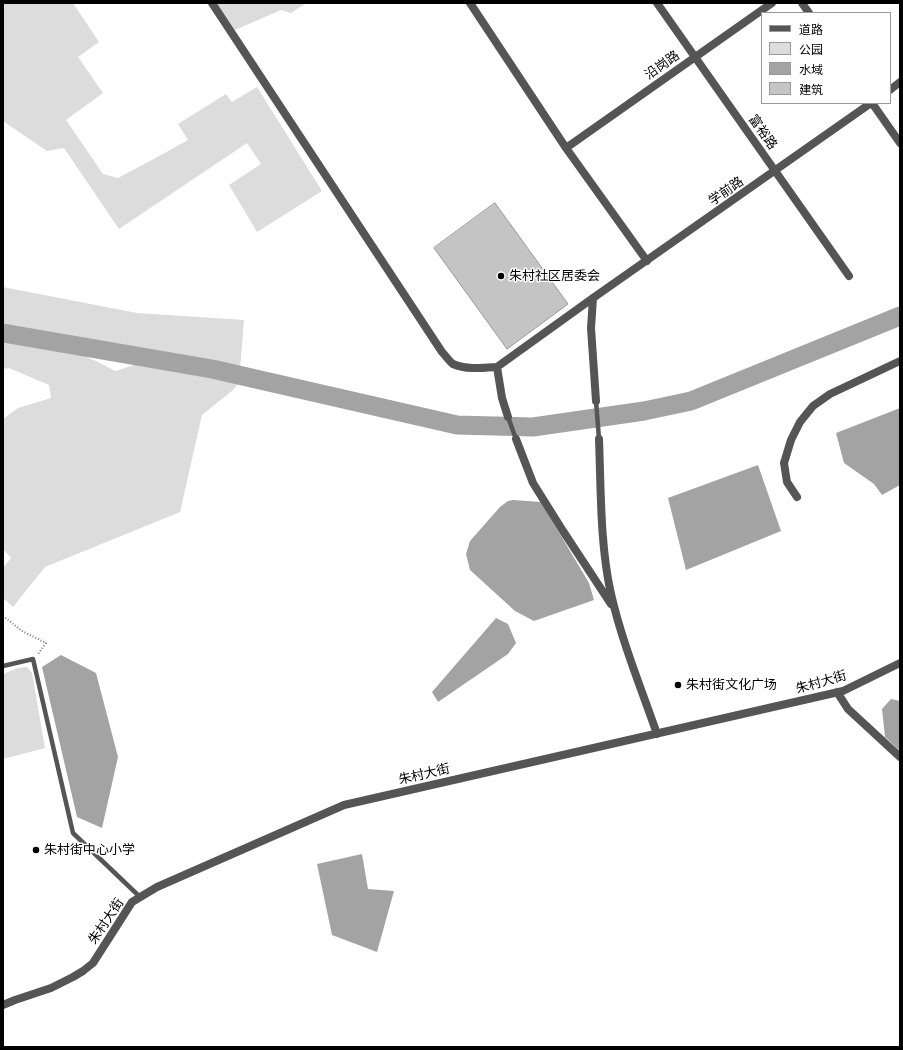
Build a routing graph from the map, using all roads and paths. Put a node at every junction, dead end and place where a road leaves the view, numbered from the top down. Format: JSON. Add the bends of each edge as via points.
{"nodes":[{"id":1,"x":212,"y":3,"type":"edge"},
{"id":2,"x":470,"y":3,"type":"edge"},
{"id":3,"x":657,"y":3,"type":"edge"},
{"id":4,"x":772,"y":3,"type":"edge"},
{"id":5,"x":802,"y":3,"type":"edge"},
{"id":6,"x":808,"y":12,"type":"edge"},
{"id":7,"x":695,"y":57,"type":"junction"},
{"id":8,"x":900,"y":82,"type":"edge"},
{"id":9,"x":891,"y":89,"type":"edge"},
{"id":10,"x":871,"y":104,"type":"edge"},
{"id":11,"x":873,"y":104,"type":"edge"},
{"id":12,"x":900,"y":143,"type":"edge"},
{"id":13,"x":566,"y":148,"type":"junction"},
{"id":14,"x":775,"y":171,"type":"junction"},
{"id":15,"x":647,"y":262,"type":"junction"},
{"id":16,"x":848,"y":276,"type":"dead end"},
{"id":17,"x":593,"y":298,"type":"junction"},
{"id":18,"x":900,"y":361,"type":"edge"},
{"id":19,"x":497,"y":367,"type":"junction"},
{"id":20,"x":596,"y":401,"type":"joint"},
{"id":21,"x":508,"y":417,"type":"joint"},
{"id":22,"x":516,"y":439,"type":"joint"},
{"id":23,"x":599,"y":439,"type":"joint"},
{"id":24,"x":797,"y":497,"type":"dead end"},
{"id":25,"x":615,"y":610,"type":"junction"},
{"id":26,"x":3,"y":616,"type":"edge"},
{"id":27,"x":34,"y":660,"type":"junction"},
{"id":28,"x":900,"y":663,"type":"edge"},
{"id":29,"x":3,"y":666,"type":"edge"},
{"id":30,"x":837,"y":692,"type":"junction"},
{"id":31,"x":657,"y":734,"type":"junction"},
{"id":32,"x":900,"y":757,"type":"edge"},
{"id":33,"x":140,"y":897,"type":"junction"},
{"id":34,"x":3,"y":1005,"type":"edge"}],
"edges":[{"from":1,"to":19,"type":"street","via":[[442,352],[452,363],[464,367]]},
{"from":2,"to":13,"type":"street"},
{"from":3,"to":7,"type":"street","name":"富裕路"},
{"from":4,"to":7,"type":"street","name":"沿岗路"},
{"from":5,"to":6,"type":"street"},
{"from":7,"to":13,"type":"street","name":"沿岗路"},
{"from":7,"to":14,"type":"street","name":"富裕路"},
{"from":8,"to":9,"type":"street"},
{"from":10,"to":14,"type":"street","name":"学前路"},
{"from":11,"to":12,"type":"street"},
{"from":13,"to":15,"type":"street"},
{"from":14,"to":15,"type":"street","name":"学前路"},
{"from":14,"to":16,"type":"street","name":"富裕路"},
{"from":15,"to":17,"type":"street","name":"学前路"},
{"from":17,"to":19,"type":"street","name":"学前路"},
{"from":17,"to":20,"type":"street","via":[[591,328]]},
{"from":18,"to":24,"type":"street","via":[[830,394],[813,406],[800,422],[784,463],[787,482]]},
{"from":19,"to":21,"type":"street"},
{"from":20,"to":23,"type":"lane"},
{"from":21,"to":22,"type":"lane"},
{"from":22,"to":25,"type":"street","via":[[533,483]]},
{"from":23,"to":25,"type":"street","via":[[605,558]]},
{"from":25,"to":31,"type":"street"},
{"from":26,"to":27,"type":"path","via":[[22,631],[46,643]]},
{"from":27,"to":29,"type":"lane"},
{"from":27,"to":33,"type":"lane","via":[[73,834]]},
{"from":28,"to":30,"type":"street","name":"朱村大街"},
{"from":30,"to":31,"type":"street","name":"朱村大街"},
{"from":30,"to":32,"type":"street","via":[[848,709]]},
{"from":31,"to":33,"type":"street","name":"朱村大街","via":[[344,805],[157,887]]},
{"from":33,"to":34,"type":"street","name":"朱村大街","via":[[132,902],[93,963],[51,988]]}]}
